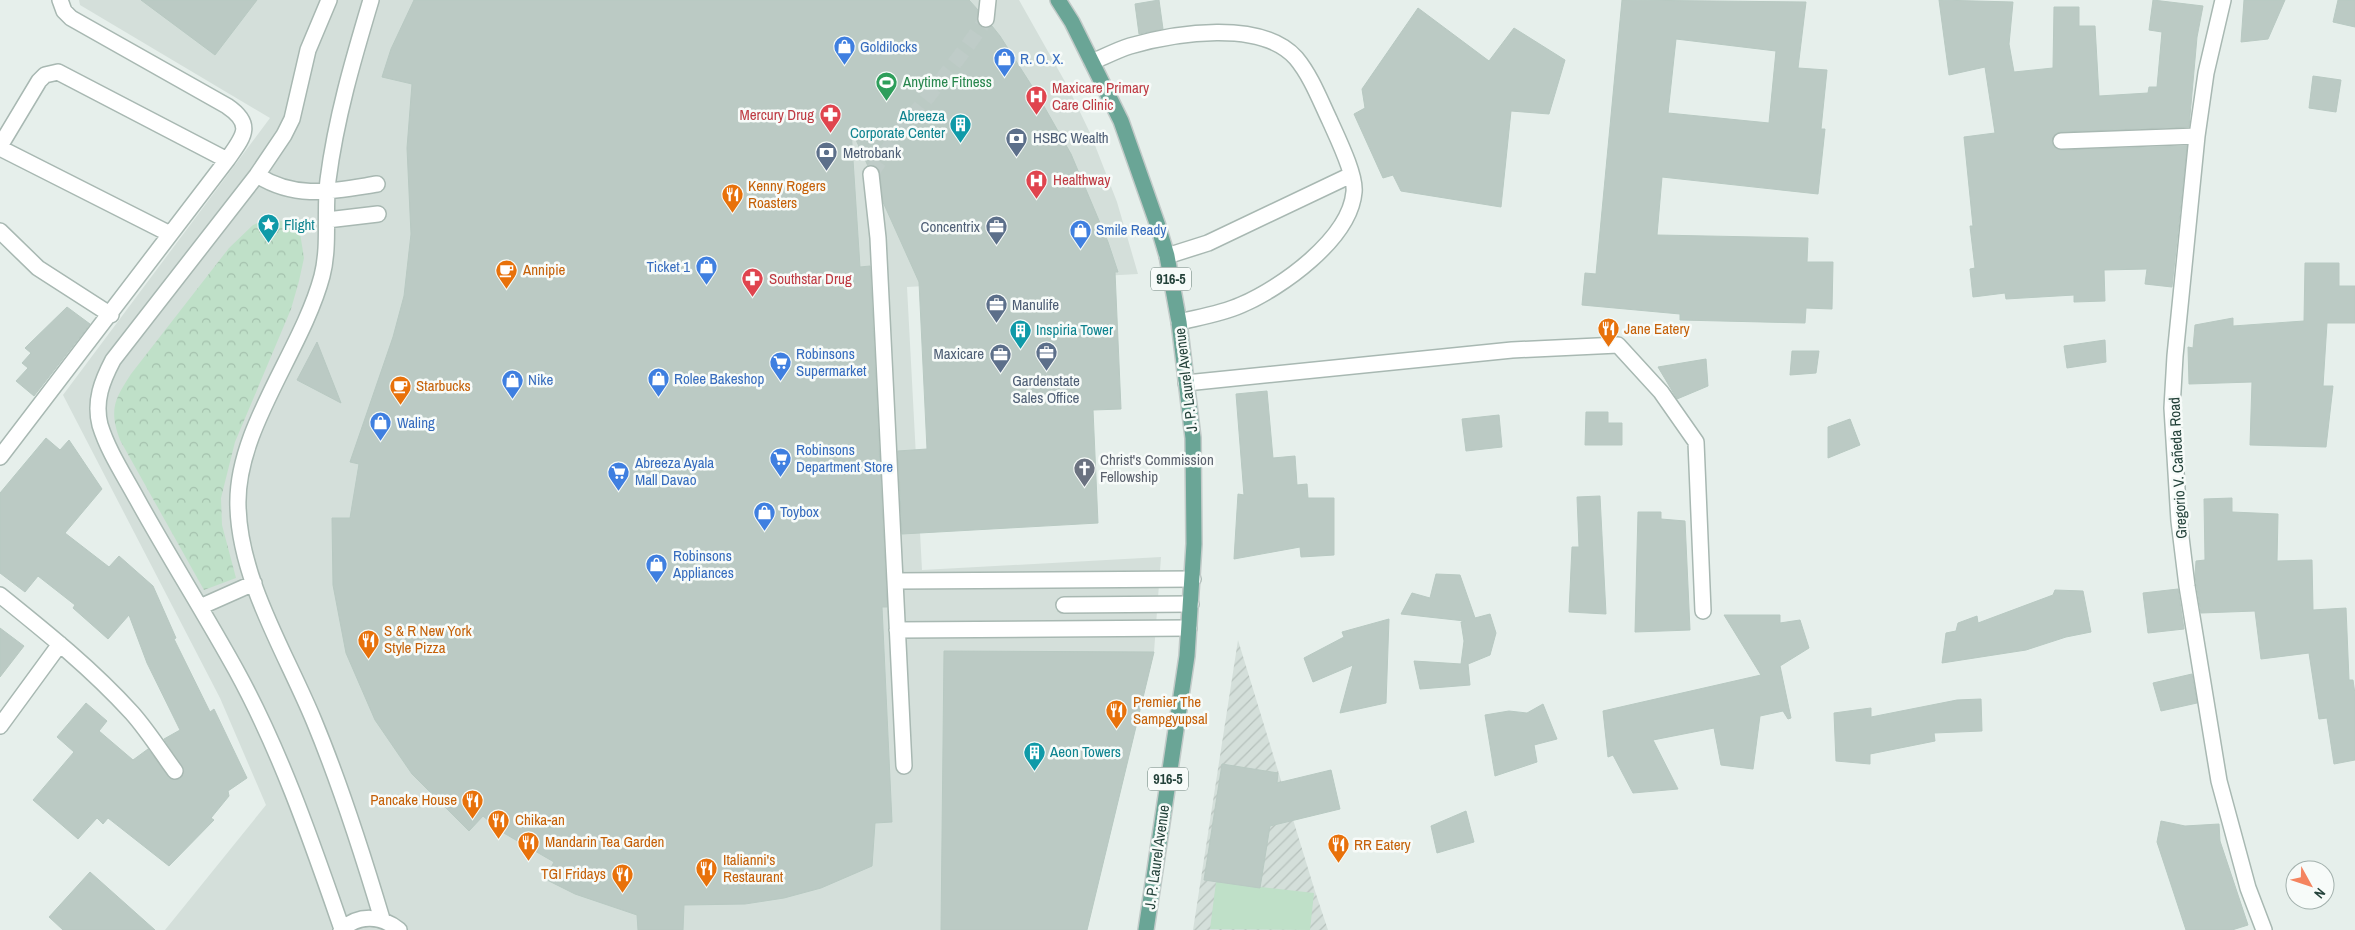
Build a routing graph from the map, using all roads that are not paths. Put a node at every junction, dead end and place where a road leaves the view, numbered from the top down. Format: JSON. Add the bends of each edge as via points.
{"nodes":[{"id":1,"x":60,"y":0,"type":"edge"},
{"id":2,"x":328,"y":0,"type":"edge"},
{"id":3,"x":371,"y":0,"type":"edge"},
{"id":4,"x":988,"y":0,"type":"edge"},
{"id":5,"x":1058,"y":0,"type":"edge"},
{"id":6,"x":2223,"y":0,"type":"edge"},
{"id":7,"x":986,"y":19,"type":"tunnel mouth"},
{"id":8,"x":1092,"y":62,"type":"junction"},
{"id":9,"x":2196,"y":136,"type":"junction"},
{"id":10,"x":2061,"y":141,"type":"dead end"},
{"id":11,"x":0,"y":147,"type":"edge"},
{"id":12,"x":227,"y":160,"type":"junction"},
{"id":13,"x":871,"y":174,"type":"tunnel mouth"},
{"id":14,"x":257,"y":175,"type":"junction"},
{"id":15,"x":1351,"y":176,"type":"junction"},
{"id":16,"x":376,"y":184,"type":"dead end"},
{"id":17,"x":327,"y":192,"type":"junction"},
{"id":18,"x":378,"y":214,"type":"dead end"},
{"id":19,"x":327,"y":220,"type":"junction"},
{"id":20,"x":0,"y":231,"type":"edge"},
{"id":21,"x":170,"y":234,"type":"junction"},
{"id":22,"x":1167,"y":256,"type":"junction"},
{"id":23,"x":111,"y":315,"type":"junction"},
{"id":24,"x":1179,"y":322,"type":"junction"},
{"id":25,"x":1186,"y":383,"type":"junction"},
{"id":26,"x":0,"y":457,"type":"edge"},
{"id":27,"x":1193,"y":579,"type":"junction"},
{"id":28,"x":895,"y":581,"type":"junction"},
{"id":29,"x":254,"y":583,"type":"junction"},
{"id":30,"x":0,"y":595,"type":"edge"},
{"id":31,"x":1191,"y":604,"type":"junction"},
{"id":32,"x":1064,"y":605,"type":"dead end"},
{"id":33,"x":200,"y":607,"type":"junction"},
{"id":34,"x":1703,"y":611,"type":"dead end"},
{"id":35,"x":1189,"y":628,"type":"junction"},
{"id":36,"x":897,"y":630,"type":"junction"},
{"id":37,"x":60,"y":644,"type":"junction"},
{"id":38,"x":0,"y":726,"type":"edge"},
{"id":39,"x":904,"y":766,"type":"dead end"},
{"id":40,"x":175,"y":771,"type":"dead end"},
{"id":41,"x":382,"y":919,"type":"junction"},
{"id":42,"x":341,"y":929,"type":"edge"},
{"id":43,"x":399,"y":930,"type":"edge"},
{"id":44,"x":1146,"y":930,"type":"edge"},
{"id":45,"x":2264,"y":930,"type":"edge"}],
"edges":[{"from":1,"to":12,"type":"street","via":[[64,11],[72,18],[236,112],[245,128]]},
{"from":2,"to":14,"type":"street","via":[[308,50],[292,119]]},
{"from":3,"to":17,"type":"street","via":[[334,137]]},
{"from":4,"to":7,"type":"street"},
{"from":5,"to":8,"type":"main road","name":"J. P. Laurel Avenue","number":"916-5"},
{"from":6,"to":9,"type":"street","name":"Gregorio V. Cañeda Road"},
{"from":8,"to":15,"type":"street","via":[[1129,46],[1211,33],[1255,35],[1276,43],[1295,57],[1314,85]]},
{"from":8,"to":22,"type":"main road","name":"J. P. Laurel Avenue","number":"916-5","via":[[1121,121]]},
{"from":9,"to":10,"type":"street"},
{"from":9,"to":45,"type":"street","name":"Gregorio V. Cañeda Road","via":[[2172,408],[2179,521],[2219,781],[2248,888]]},
{"from":11,"to":12,"type":"street","via":[[39,81],[45,74],[58,72]]},
{"from":11,"to":21,"type":"street"},
{"from":12,"to":21,"type":"street"},
{"from":13,"to":28,"type":"street","via":[[878,238]]},
{"from":14,"to":17,"type":"street","via":[[294,191]]},
{"from":14,"to":33,"type":"street","via":[[113,360],[102,383],[98,403],[108,447]]},
{"from":15,"to":22,"type":"street","via":[[1208,243]]},
{"from":15,"to":24,"type":"street","via":[[1354,191],[1344,223],[1312,259],[1263,294],[1241,305]]},
{"from":16,"to":17,"type":"street"},
{"from":17,"to":19,"type":"street"},
{"from":18,"to":19,"type":"street"},
{"from":19,"to":29,"type":"street","via":[[322,274],[312,308],[253,435],[240,472],[242,543]]},
{"from":20,"to":23,"type":"street","via":[[38,268]]},
{"from":21,"to":23,"type":"street"},
{"from":22,"to":24,"type":"main road","name":"J. P. Laurel Avenue","number":"916-5"},
{"from":23,"to":26,"type":"street"},
{"from":24,"to":25,"type":"main road","name":"J. P. Laurel Avenue","number":"916-5"},
{"from":25,"to":27,"type":"main road","name":"J. P. Laurel Avenue","number":"916-5","via":[[1195,486]]},
{"from":25,"to":34,"type":"street","via":[[1512,350],[1618,345],[1661,392],[1696,442]]},
{"from":27,"to":28,"type":"street"},
{"from":27,"to":31,"type":"main road","name":"J. P. Laurel Avenue","number":"916-5"},
{"from":28,"to":36,"type":"street"},
{"from":29,"to":33,"type":"street"},
{"from":29,"to":41,"type":"street","via":[[328,756]]},
{"from":30,"to":37,"type":"street"},
{"from":31,"to":32,"type":"street"},
{"from":31,"to":35,"type":"main road","name":"J. P. Laurel Avenue","number":"916-5"},
{"from":33,"to":42,"type":"street","via":[[267,730],[307,829]]},
{"from":35,"to":36,"type":"street"},
{"from":35,"to":44,"type":"main road","name":"J. P. Laurel Avenue","number":"916-5"},
{"from":36,"to":39,"type":"street"},
{"from":37,"to":38,"type":"street"},
{"from":37,"to":40,"type":"street","via":[[133,714]]},
{"from":41,"to":42,"type":"street","via":[[368,917]]},
{"from":41,"to":43,"type":"street"}]}
